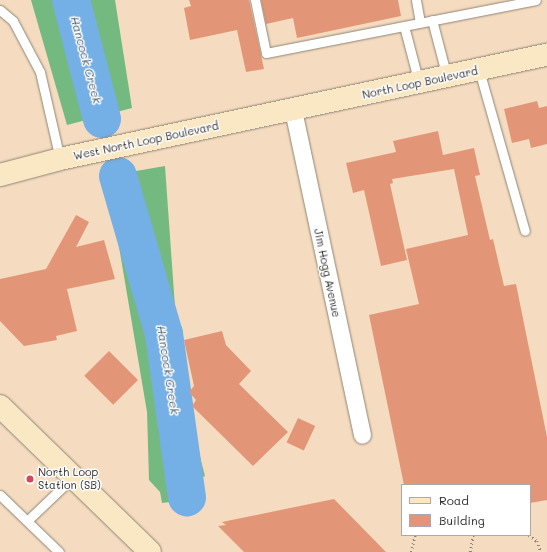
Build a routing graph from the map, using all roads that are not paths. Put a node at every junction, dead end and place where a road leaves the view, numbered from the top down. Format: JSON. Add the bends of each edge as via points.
{"nodes":[{"id":1,"x":255,"y":0,"type":"edge"},
{"id":2,"x":416,"y":0,"type":"edge"},
{"id":3,"x":536,"y":0,"type":"edge"},
{"id":4,"x":0,"y":10,"type":"edge"},
{"id":5,"x":432,"y":20,"type":"junction"},
{"id":6,"x":420,"y":23,"type":"junction"},
{"id":7,"x":404,"y":26,"type":"junction"},
{"id":8,"x":547,"y":55,"type":"edge"},
{"id":9,"x":479,"y":70,"type":"junction"},
{"id":10,"x":447,"y":77,"type":"junction"},
{"id":11,"x":419,"y":83,"type":"junction"},
{"id":12,"x":293,"y":110,"type":"junction"},
{"id":13,"x":60,"y":159,"type":"junction"},
{"id":14,"x":0,"y":175,"type":"edge"},
{"id":15,"x":525,"y":231,"type":"dead end"},
{"id":16,"x":0,"y":406,"type":"edge"},
{"id":17,"x":362,"y":435,"type":"dead end"},
{"id":18,"x":74,"y":476,"type":"junction"},
{"id":19,"x":0,"y":495,"type":"edge"},
{"id":20,"x":28,"y":520,"type":"junction"},
{"id":21,"x":59,"y":552,"type":"edge"},
{"id":22,"x":150,"y":552,"type":"edge"}],
"edges":[{"from":1,"to":7,"type":"lane","via":[[266,53]]},
{"from":2,"to":6,"type":"lane"},
{"from":3,"to":5,"type":"lane"},
{"from":4,"to":13,"type":"lane","via":[[13,21],[40,72]]},
{"from":5,"to":6,"type":"lane"},
{"from":5,"to":10,"type":"lane"},
{"from":6,"to":7,"type":"lane"},
{"from":7,"to":11,"type":"lane"},
{"from":8,"to":9,"type":"street","name":"North Loop Boulevard"},
{"from":9,"to":10,"type":"street","name":"North Loop Boulevard"},
{"from":9,"to":15,"type":"lane"},
{"from":10,"to":11,"type":"street","name":"North Loop Boulevard"},
{"from":11,"to":12,"type":"street","name":"North Loop Boulevard"},
{"from":12,"to":13,"type":"street","name":"West North Loop Boulevard"},
{"from":12,"to":17,"type":"street","name":"Jim Hogg Avenue"},
{"from":13,"to":14,"type":"street","name":"West North Loop Boulevard"},
{"from":16,"to":18,"type":"street"},
{"from":18,"to":20,"type":"lane"},
{"from":18,"to":22,"type":"street"},
{"from":19,"to":20,"type":"lane"},
{"from":20,"to":21,"type":"lane"}]}
